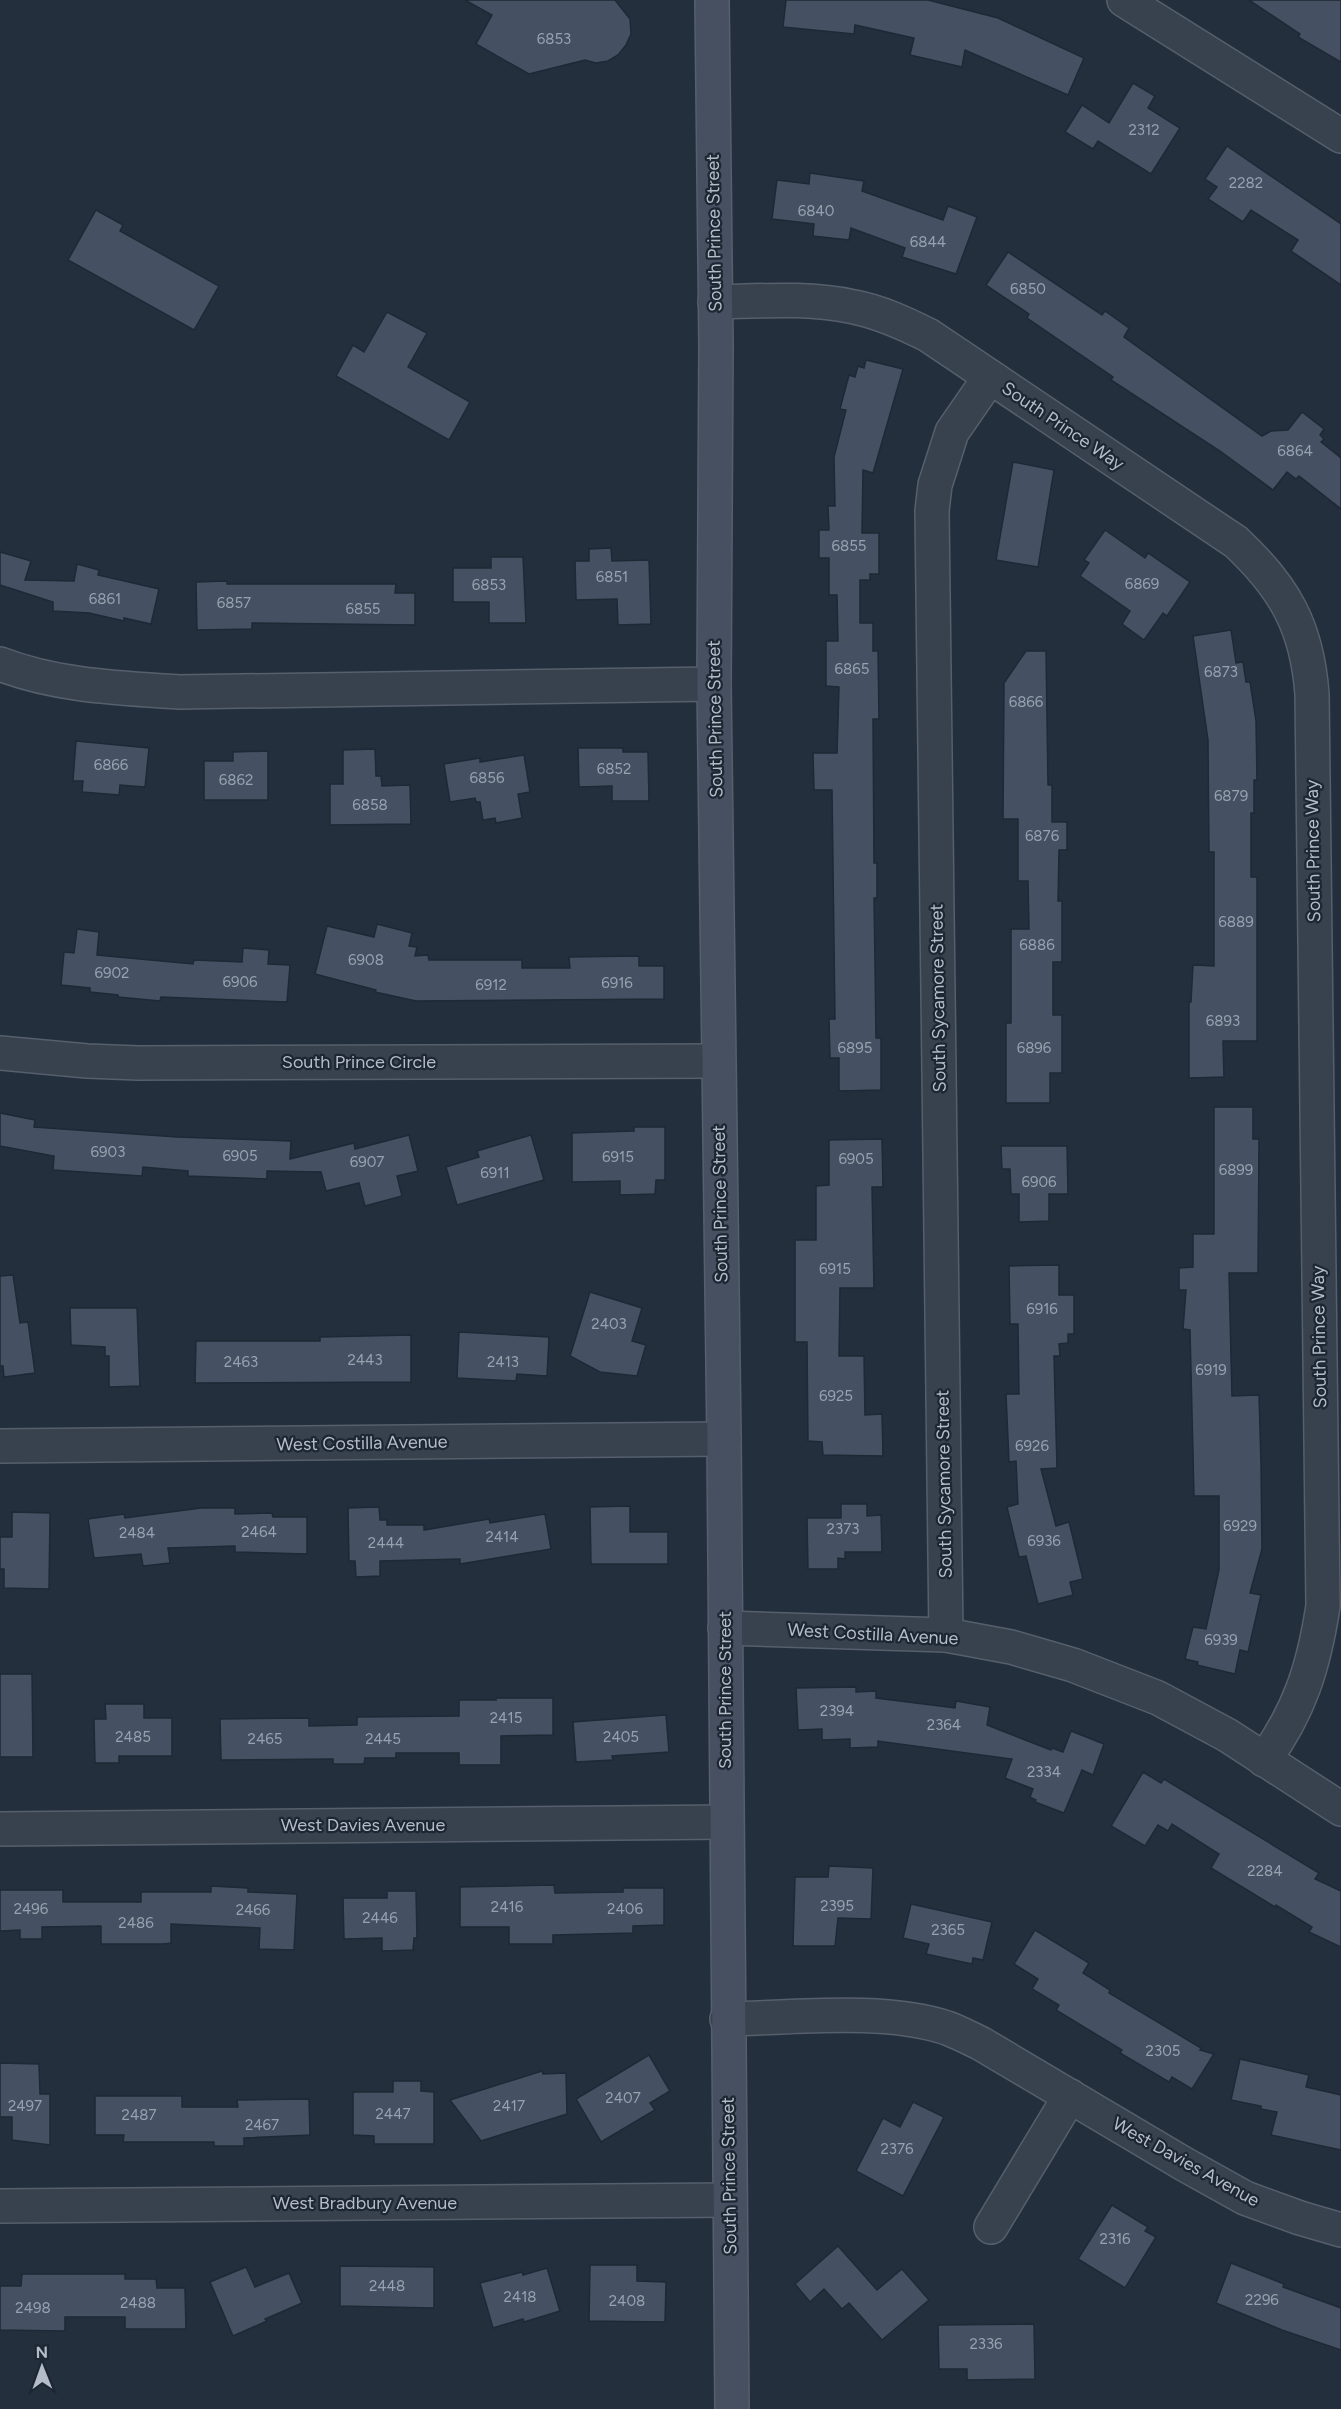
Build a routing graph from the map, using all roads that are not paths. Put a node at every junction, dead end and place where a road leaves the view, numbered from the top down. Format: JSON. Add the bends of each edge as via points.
{"nodes":[{"id":1,"x":712,"y":0,"type":"edge"},
{"id":2,"x":1124,"y":0,"type":"edge"},
{"id":3,"x":1341,"y":136,"type":"edge"},
{"id":4,"x":715,"y":302,"type":"junction"},
{"id":5,"x":990,"y":377,"type":"junction"},
{"id":6,"x":0,"y":664,"type":"edge"},
{"id":7,"x":714,"y":684,"type":"junction"},
{"id":8,"x":0,"y":1053,"type":"edge"},
{"id":9,"x":718,"y":1060,"type":"junction"},
{"id":10,"x":724,"y":1439,"type":"junction"},
{"id":11,"x":0,"y":1446,"type":"edge"},
{"id":12,"x":725,"y":1628,"type":"junction"},
{"id":13,"x":946,"y":1635,"type":"junction"},
{"id":14,"x":1264,"y":1760,"type":"junction"},
{"id":15,"x":1341,"y":1809,"type":"edge"},
{"id":16,"x":726,"y":1822,"type":"junction"},
{"id":17,"x":0,"y":1829,"type":"edge"},
{"id":18,"x":727,"y":2019,"type":"junction"},
{"id":19,"x":1070,"y":2096,"type":"junction"},
{"id":20,"x":730,"y":2200,"type":"junction"},
{"id":21,"x":0,"y":2205,"type":"edge"},
{"id":22,"x":992,"y":2227,"type":"dead end"},
{"id":23,"x":1341,"y":2230,"type":"edge"},
{"id":24,"x":732,"y":2409,"type":"edge"}],
"edges":[{"from":1,"to":4,"type":"street","name":"South Prince Street"},
{"from":2,"to":3,"type":"street"},
{"from":4,"to":5,"type":"street","name":"South Prince Way","via":[[811,301],[854,307],[892,318],[928,335]]},
{"from":4,"to":7,"type":"street","name":"South Prince Street"},
{"from":5,"to":13,"type":"street","name":"South Sycamore Street","via":[[952,432],[939,466],[932,511]]},
{"from":5,"to":14,"type":"street","name":"South Prince Way","via":[[1245,550],[1281,592],[1302,637],[1310,674],[1323,1606],[1305,1688],[1279,1740]]},
{"from":6,"to":7,"type":"street","via":[[91,686],[179,692]]},
{"from":7,"to":9,"type":"street","name":"South Prince Street"},
{"from":8,"to":9,"type":"street","name":"South Prince Circle","via":[[138,1063]]},
{"from":9,"to":10,"type":"street","name":"South Prince Street"},
{"from":10,"to":11,"type":"street","name":"West Costilla Avenue"},
{"from":10,"to":12,"type":"street","name":"South Prince Street"},
{"from":12,"to":13,"type":"street","name":"West Costilla Avenue"},
{"from":12,"to":16,"type":"street","name":"South Prince Street"},
{"from":13,"to":14,"type":"street","name":"West Costilla Avenue","via":[[1011,1647],[1073,1665],[1147,1694]]},
{"from":14,"to":15,"type":"street","name":"West Costilla Avenue"},
{"from":16,"to":17,"type":"street","name":"West Davies Avenue"},
{"from":16,"to":18,"type":"street","name":"South Prince Street"},
{"from":18,"to":19,"type":"street","name":"West Davies Avenue","via":[[866,2016],[946,2028],[980,2043]]},
{"from":18,"to":20,"type":"street","name":"South Prince Street"},
{"from":19,"to":22,"type":"street"},
{"from":19,"to":23,"type":"street","name":"West Davies Avenue","via":[[1245,2198]]},
{"from":20,"to":21,"type":"street","name":"West Bradbury Avenue"},
{"from":20,"to":24,"type":"street","name":"South Prince Street"}]}
